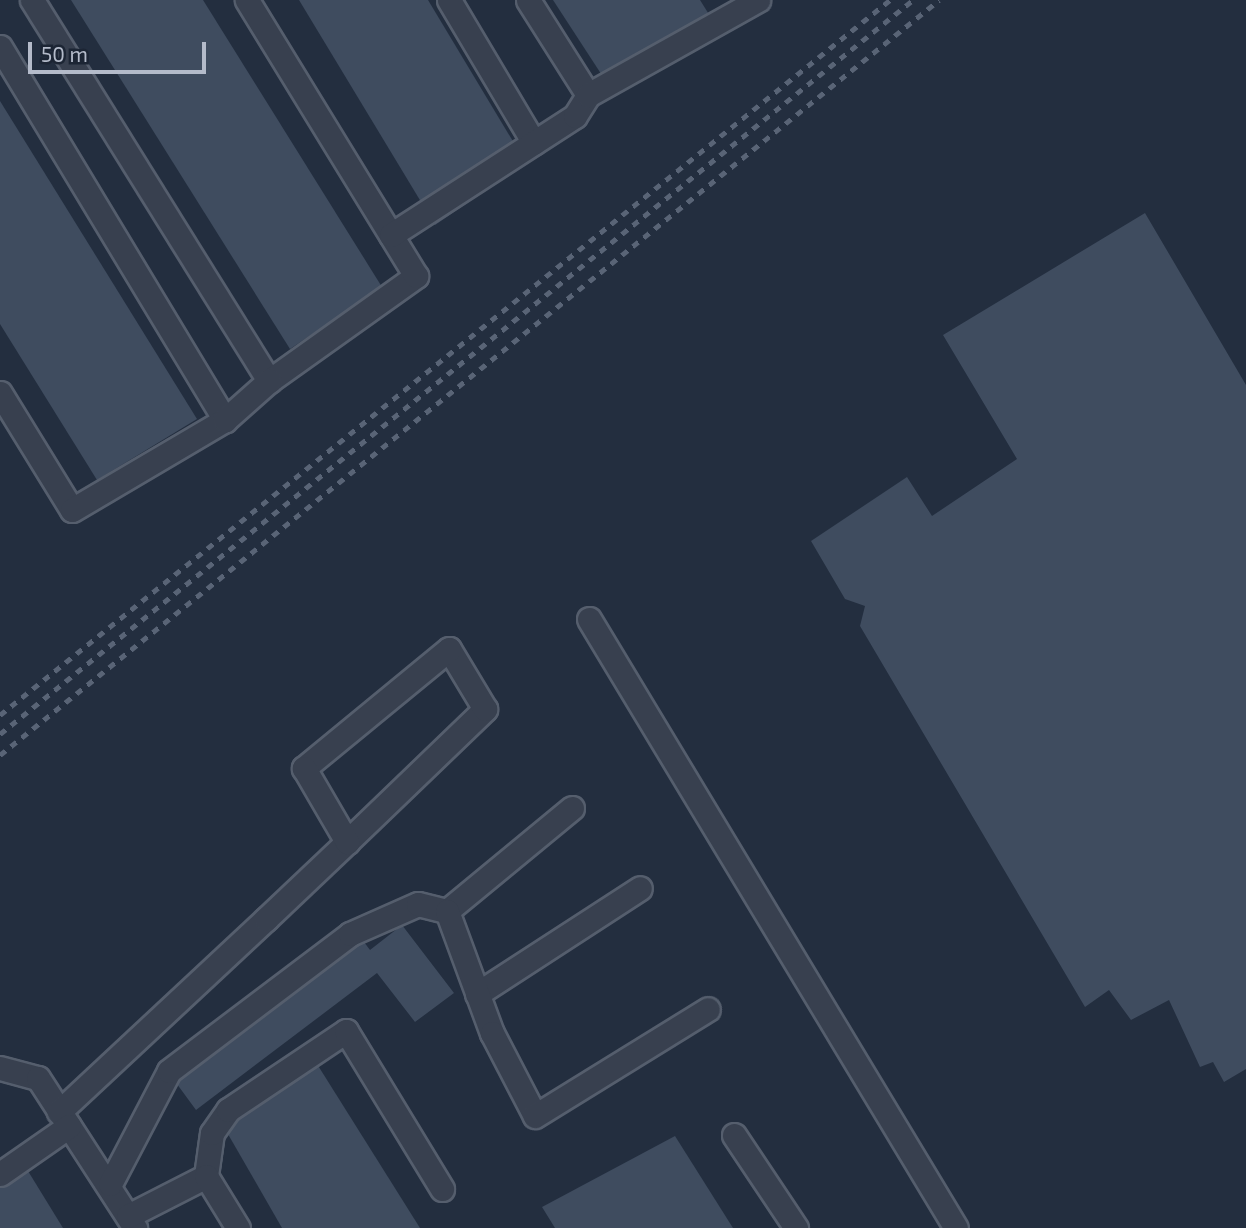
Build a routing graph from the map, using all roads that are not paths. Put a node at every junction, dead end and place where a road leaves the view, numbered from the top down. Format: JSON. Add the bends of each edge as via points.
{"nodes":[{"id":1,"x":32,"y":0,"type":"edge"},
{"id":2,"x":247,"y":0,"type":"edge"},
{"id":3,"x":449,"y":0,"type":"edge"},
{"id":4,"x":528,"y":0,"type":"edge"},
{"id":5,"x":748,"y":3,"type":"edge"},
{"id":6,"x":0,"y":47,"type":"edge"},
{"id":7,"x":588,"y":95,"type":"junction"},
{"id":8,"x":534,"y":143,"type":"junction"},
{"id":9,"x":391,"y":234,"type":"junction"},
{"id":10,"x":269,"y":381,"type":"junction"},
{"id":11,"x":0,"y":393,"type":"edge"},
{"id":12,"x":225,"y":421,"type":"junction"},
{"id":13,"x":589,"y":619,"type":"dead end"},
{"id":14,"x":572,"y":808,"type":"dead end"},
{"id":15,"x":347,"y":842,"type":"junction"},
{"id":16,"x":640,"y":888,"type":"dead end"},
{"id":17,"x":447,"y":911,"type":"junction"},
{"id":18,"x":477,"y":994,"type":"junction"},
{"id":19,"x":708,"y":1009,"type":"dead end"},
{"id":20,"x":0,"y":1068,"type":"edge"},
{"id":21,"x":64,"y":1119,"type":"junction"},
{"id":22,"x":734,"y":1135,"type":"dead end"},
{"id":23,"x":0,"y":1174,"type":"edge"},
{"id":24,"x":206,"y":1176,"type":"junction"},
{"id":25,"x":110,"y":1184,"type":"junction"},
{"id":26,"x":442,"y":1189,"type":"dead end"},
{"id":27,"x":132,"y":1222,"type":"edge"},
{"id":28,"x":238,"y":1228,"type":"edge"},
{"id":29,"x":796,"y":1228,"type":"edge"},
{"id":30,"x":956,"y":1228,"type":"edge"}],
"edges":[{"from":1,"to":10,"type":"street"},
{"from":2,"to":9,"type":"street"},
{"from":3,"to":8,"type":"street"},
{"from":4,"to":7,"type":"street"},
{"from":5,"to":7,"type":"street"},
{"from":6,"to":12,"type":"street"},
{"from":7,"to":8,"type":"street","via":[[575,116]]},
{"from":8,"to":9,"type":"street"},
{"from":9,"to":10,"type":"street","via":[[416,275]]},
{"from":10,"to":12,"type":"street"},
{"from":11,"to":12,"type":"street","via":[[72,510]]},
{"from":13,"to":30,"type":"street"},
{"from":14,"to":17,"type":"street"},
{"from":15,"to":15,"type":"street","via":[[304,768],[449,649],[485,709]]},
{"from":15,"to":21,"type":"street"},
{"from":16,"to":18,"type":"street"},
{"from":17,"to":18,"type":"street"},
{"from":17,"to":25,"type":"street","via":[[418,904],[350,934],[169,1071]]},
{"from":18,"to":19,"type":"street","via":[[536,1116]]},
{"from":20,"to":21,"type":"street","via":[[38,1078]]},
{"from":21,"to":23,"type":"street"},
{"from":21,"to":25,"type":"street"},
{"from":22,"to":29,"type":"street"},
{"from":24,"to":26,"type":"street","via":[[212,1133],[228,1110],[346,1031]]},
{"from":24,"to":27,"type":"street"},
{"from":24,"to":28,"type":"street"},
{"from":25,"to":27,"type":"street"}]}
